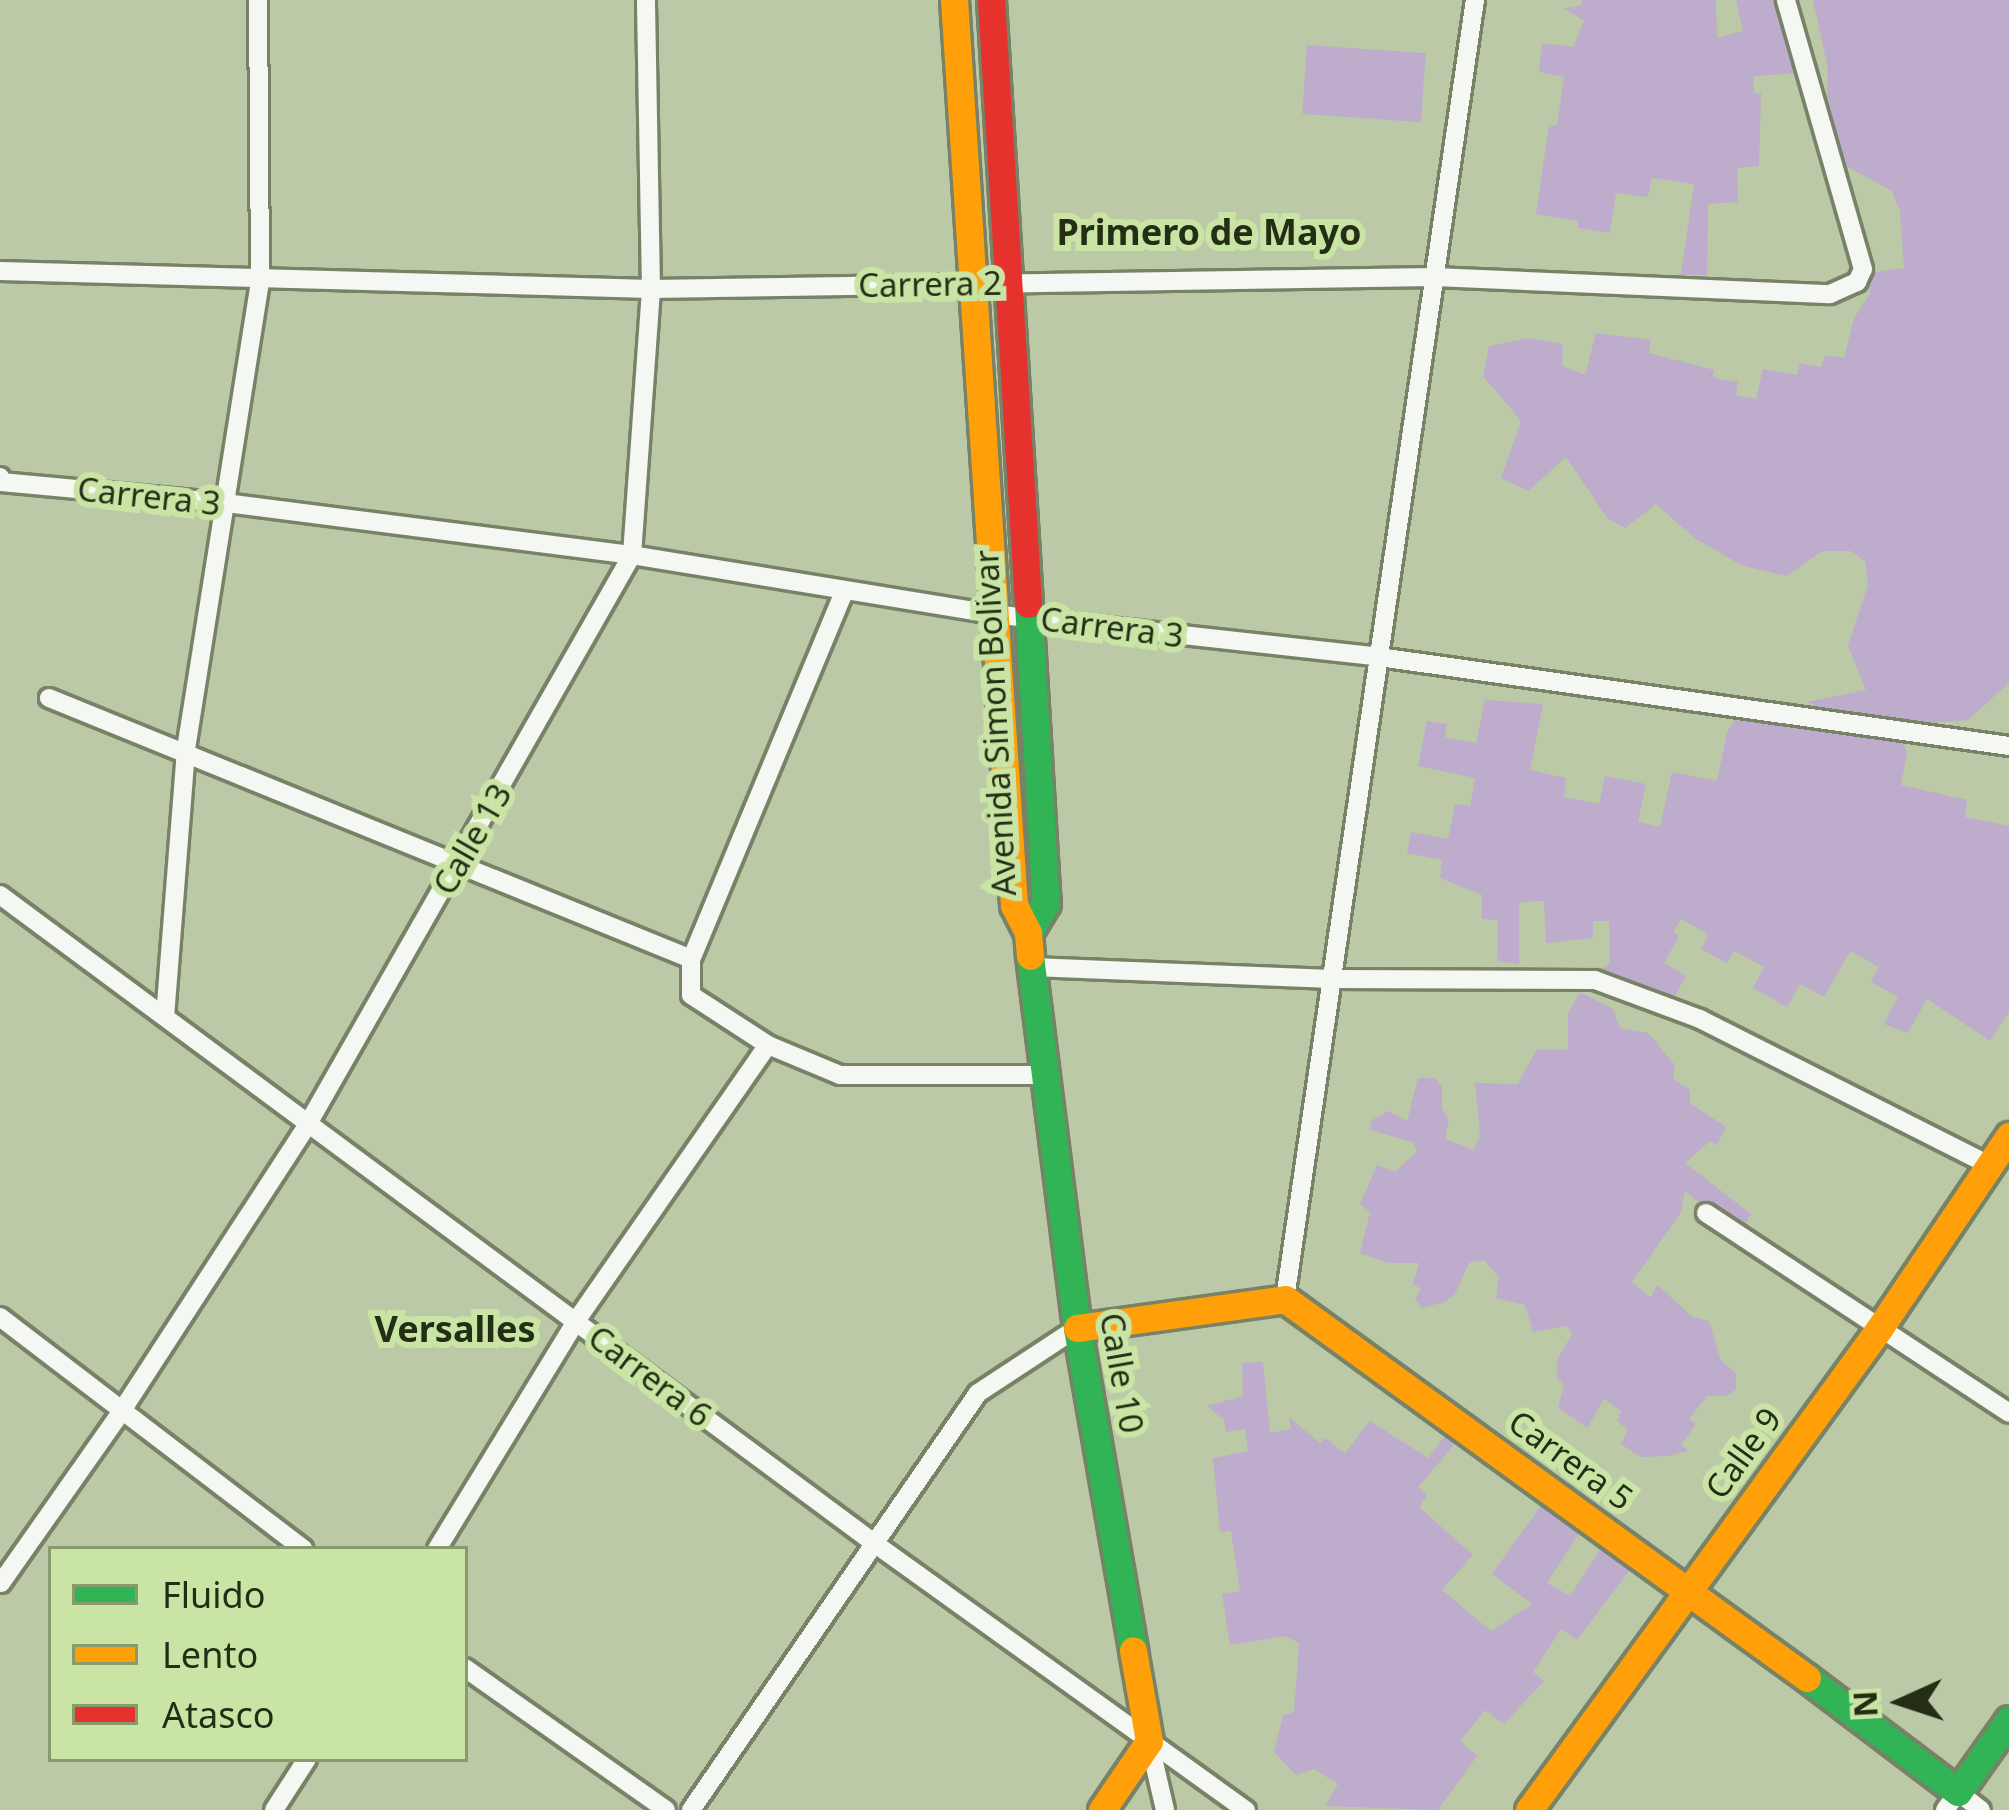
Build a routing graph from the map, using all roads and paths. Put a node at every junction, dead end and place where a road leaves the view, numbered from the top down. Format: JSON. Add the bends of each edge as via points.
{"nodes":[{"id":1,"x":258,"y":0,"type":"edge"},
{"id":2,"x":646,"y":0,"type":"edge"},
{"id":3,"x":953,"y":0,"type":"edge"},
{"id":4,"x":991,"y":0,"type":"edge"},
{"id":5,"x":1475,"y":0,"type":"edge"},
{"id":6,"x":1786,"y":0,"type":"edge"},
{"id":7,"x":0,"y":271,"type":"edge"},
{"id":8,"x":1434,"y":277,"type":"junction"},
{"id":9,"x":260,"y":280,"type":"junction"},
{"id":10,"x":1009,"y":283,"type":"junction"},
{"id":11,"x":970,"y":284,"type":"junction"},
{"id":12,"x":651,"y":289,"type":"junction"},
{"id":13,"x":1,"y":480,"type":"edge"},
{"id":14,"x":226,"y":503,"type":"junction"},
{"id":15,"x":632,"y":555,"type":"junction"},
{"id":16,"x":844,"y":592,"type":"junction"},
{"id":17,"x":992,"y":614,"type":"junction"},
{"id":18,"x":1025,"y":617,"type":"junction"},
{"id":19,"x":1378,"y":657,"type":"junction"},
{"id":20,"x":49,"y":698,"type":"dead end"},
{"id":21,"x":2009,"y":746,"type":"edge"},
{"id":22,"x":186,"y":749,"type":"junction"},
{"id":23,"x":460,"y":862,"type":"junction"},
{"id":24,"x":0,"y":895,"type":"edge"},
{"id":25,"x":1028,"y":933,"type":"junction"},
{"id":26,"x":691,"y":959,"type":"junction"},
{"id":27,"x":1032,"y":967,"type":"junction"},
{"id":28,"x":1332,"y":979,"type":"junction"},
{"id":29,"x":165,"y":1017,"type":"junction"},
{"id":30,"x":767,"y":1045,"type":"junction"},
{"id":31,"x":1041,"y":1075,"type":"junction"},
{"id":32,"x":308,"y":1122,"type":"junction"},
{"id":33,"x":2009,"y":1136,"type":"edge"},
{"id":34,"x":1989,"y":1165,"type":"junction"},
{"id":35,"x":1706,"y":1214,"type":"dead end"},
{"id":36,"x":1285,"y":1299,"type":"junction"},
{"id":37,"x":0,"y":1316,"type":"edge"},
{"id":38,"x":576,"y":1321,"type":"junction"},
{"id":39,"x":1077,"y":1328,"type":"junction"},
{"id":40,"x":1879,"y":1329,"type":"junction"},
{"id":41,"x":121,"y":1412,"type":"junction"},
{"id":42,"x":2009,"y":1413,"type":"edge"},
{"id":43,"x":874,"y":1543,"type":"junction"},
{"id":44,"x":299,"y":1546,"type":"edge"},
{"id":45,"x":439,"y":1546,"type":"edge"},
{"id":46,"x":1,"y":1583,"type":"edge"},
{"id":47,"x":1688,"y":1588,"type":"junction"},
{"id":48,"x":468,"y":1669,"type":"edge"},
{"id":49,"x":2009,"y":1720,"type":"edge"},
{"id":50,"x":1149,"y":1741,"type":"junction"},
{"id":51,"x":305,"y":1762,"type":"edge"},
{"id":52,"x":1951,"y":1801,"type":"edge"},
{"id":53,"x":274,"y":1810,"type":"edge"},
{"id":54,"x":666,"y":1810,"type":"edge"},
{"id":55,"x":691,"y":1810,"type":"edge"},
{"id":56,"x":1102,"y":1810,"type":"edge"},
{"id":57,"x":1165,"y":1810,"type":"edge"},
{"id":58,"x":1246,"y":1810,"type":"edge"},
{"id":59,"x":1529,"y":1810,"type":"edge"},
{"id":60,"x":1981,"y":1810,"type":"edge"}],
"edges":[{"from":1,"to":9,"type":"street"},
{"from":2,"to":12,"type":"street","name":"Calle 13"},
{"from":3,"to":11,"type":"main road","name":"Avenida Simon Bolivar"},
{"from":4,"to":10,"type":"main road","name":"Avenida Simon Bolivar"},
{"from":5,"to":8,"type":"street"},
{"from":6,"to":8,"type":"street","name":"Carrera 2","via":[[1863,269],[1857,282],[1830,294]]},
{"from":7,"to":9,"type":"street","name":"Carrera 2"},
{"from":8,"to":10,"type":"street","name":"Carrera 2"},
{"from":8,"to":19,"type":"street"},
{"from":9,"to":12,"type":"street","name":"Carrera 2"},
{"from":9,"to":14,"type":"street"},
{"from":10,"to":11,"type":"street","name":"Carrera 2"},
{"from":10,"to":18,"type":"main road","name":"Avenida Simon Bolivar"},
{"from":11,"to":12,"type":"street","name":"Carrera 2"},
{"from":11,"to":17,"type":"main road","name":"Avenida Simon Bolivar"},
{"from":12,"to":15,"type":"street","name":"Calle 13"},
{"from":13,"to":14,"type":"street","name":"Carrera 3"},
{"from":14,"to":15,"type":"street","name":"Carrera 3"},
{"from":14,"to":22,"type":"street"},
{"from":15,"to":16,"type":"street","name":"Carrera 3"},
{"from":15,"to":23,"type":"street","name":"Calle 13"},
{"from":16,"to":17,"type":"street","name":"Carrera 3"},
{"from":16,"to":26,"type":"street"},
{"from":17,"to":18,"type":"street","name":"Carrera 3"},
{"from":17,"to":25,"type":"main road","name":"Avenida Simon Bolivar","via":[[1014,904]]},
{"from":18,"to":19,"type":"street","name":"Carrera 3"},
{"from":18,"to":25,"type":"main road","name":"Avenida Simon Bolivar","via":[[1046,903]]},
{"from":19,"to":21,"type":"street","name":"Carrera 3"},
{"from":19,"to":28,"type":"street"},
{"from":20,"to":22,"type":"street"},
{"from":22,"to":23,"type":"street"},
{"from":22,"to":29,"type":"street"},
{"from":23,"to":26,"type":"street"},
{"from":23,"to":32,"type":"street","name":"Calle 13"},
{"from":24,"to":29,"type":"street","name":"Carrera 6"},
{"from":25,"to":27,"type":"main road","name":"Calle 10"},
{"from":26,"to":30,"type":"street","via":[[691,995]]},
{"from":27,"to":28,"type":"street"},
{"from":27,"to":31,"type":"main road","name":"Calle 10"},
{"from":28,"to":34,"type":"street","via":[[1595,980],[1700,1019]]},
{"from":28,"to":36,"type":"street"},
{"from":29,"to":32,"type":"street","name":"Carrera 6"},
{"from":30,"to":31,"type":"street","via":[[840,1076]]},
{"from":30,"to":38,"type":"street"},
{"from":31,"to":39,"type":"main road","name":"Calle 10"},
{"from":32,"to":38,"type":"street","name":"Carrera 6"},
{"from":32,"to":41,"type":"street","name":"Calle 13"},
{"from":33,"to":34,"type":"main road","name":"Calle 9"},
{"from":34,"to":40,"type":"main road","name":"Calle 9"},
{"from":35,"to":40,"type":"street"},
{"from":36,"to":39,"type":"main road"},
{"from":36,"to":47,"type":"main road","name":"Carrera 5"},
{"from":37,"to":41,"type":"street"},
{"from":38,"to":43,"type":"street","name":"Carrera 6"},
{"from":38,"to":45,"type":"street"},
{"from":39,"to":43,"type":"street","via":[[978,1393]]},
{"from":39,"to":50,"type":"main road","name":"Calle 10"},
{"from":40,"to":42,"type":"street"},
{"from":40,"to":47,"type":"main road","name":"Calle 9"},
{"from":41,"to":44,"type":"street"},
{"from":41,"to":46,"type":"street","name":"Calle 13"},
{"from":43,"to":50,"type":"street","name":"Carrera 6"},
{"from":43,"to":55,"type":"street"},
{"from":47,"to":52,"type":"main road","name":"Carrera 5"},
{"from":47,"to":59,"type":"main road","name":"Calle 9"},
{"from":48,"to":54,"type":"street"},
{"from":49,"to":52,"type":"main road"},
{"from":50,"to":56,"type":"main road"},
{"from":50,"to":57,"type":"street"},
{"from":50,"to":58,"type":"street","name":"Carrera 6"},
{"from":51,"to":53,"type":"street"},
{"from":52,"to":60,"type":"street","name":"Carrera 5"}]}
